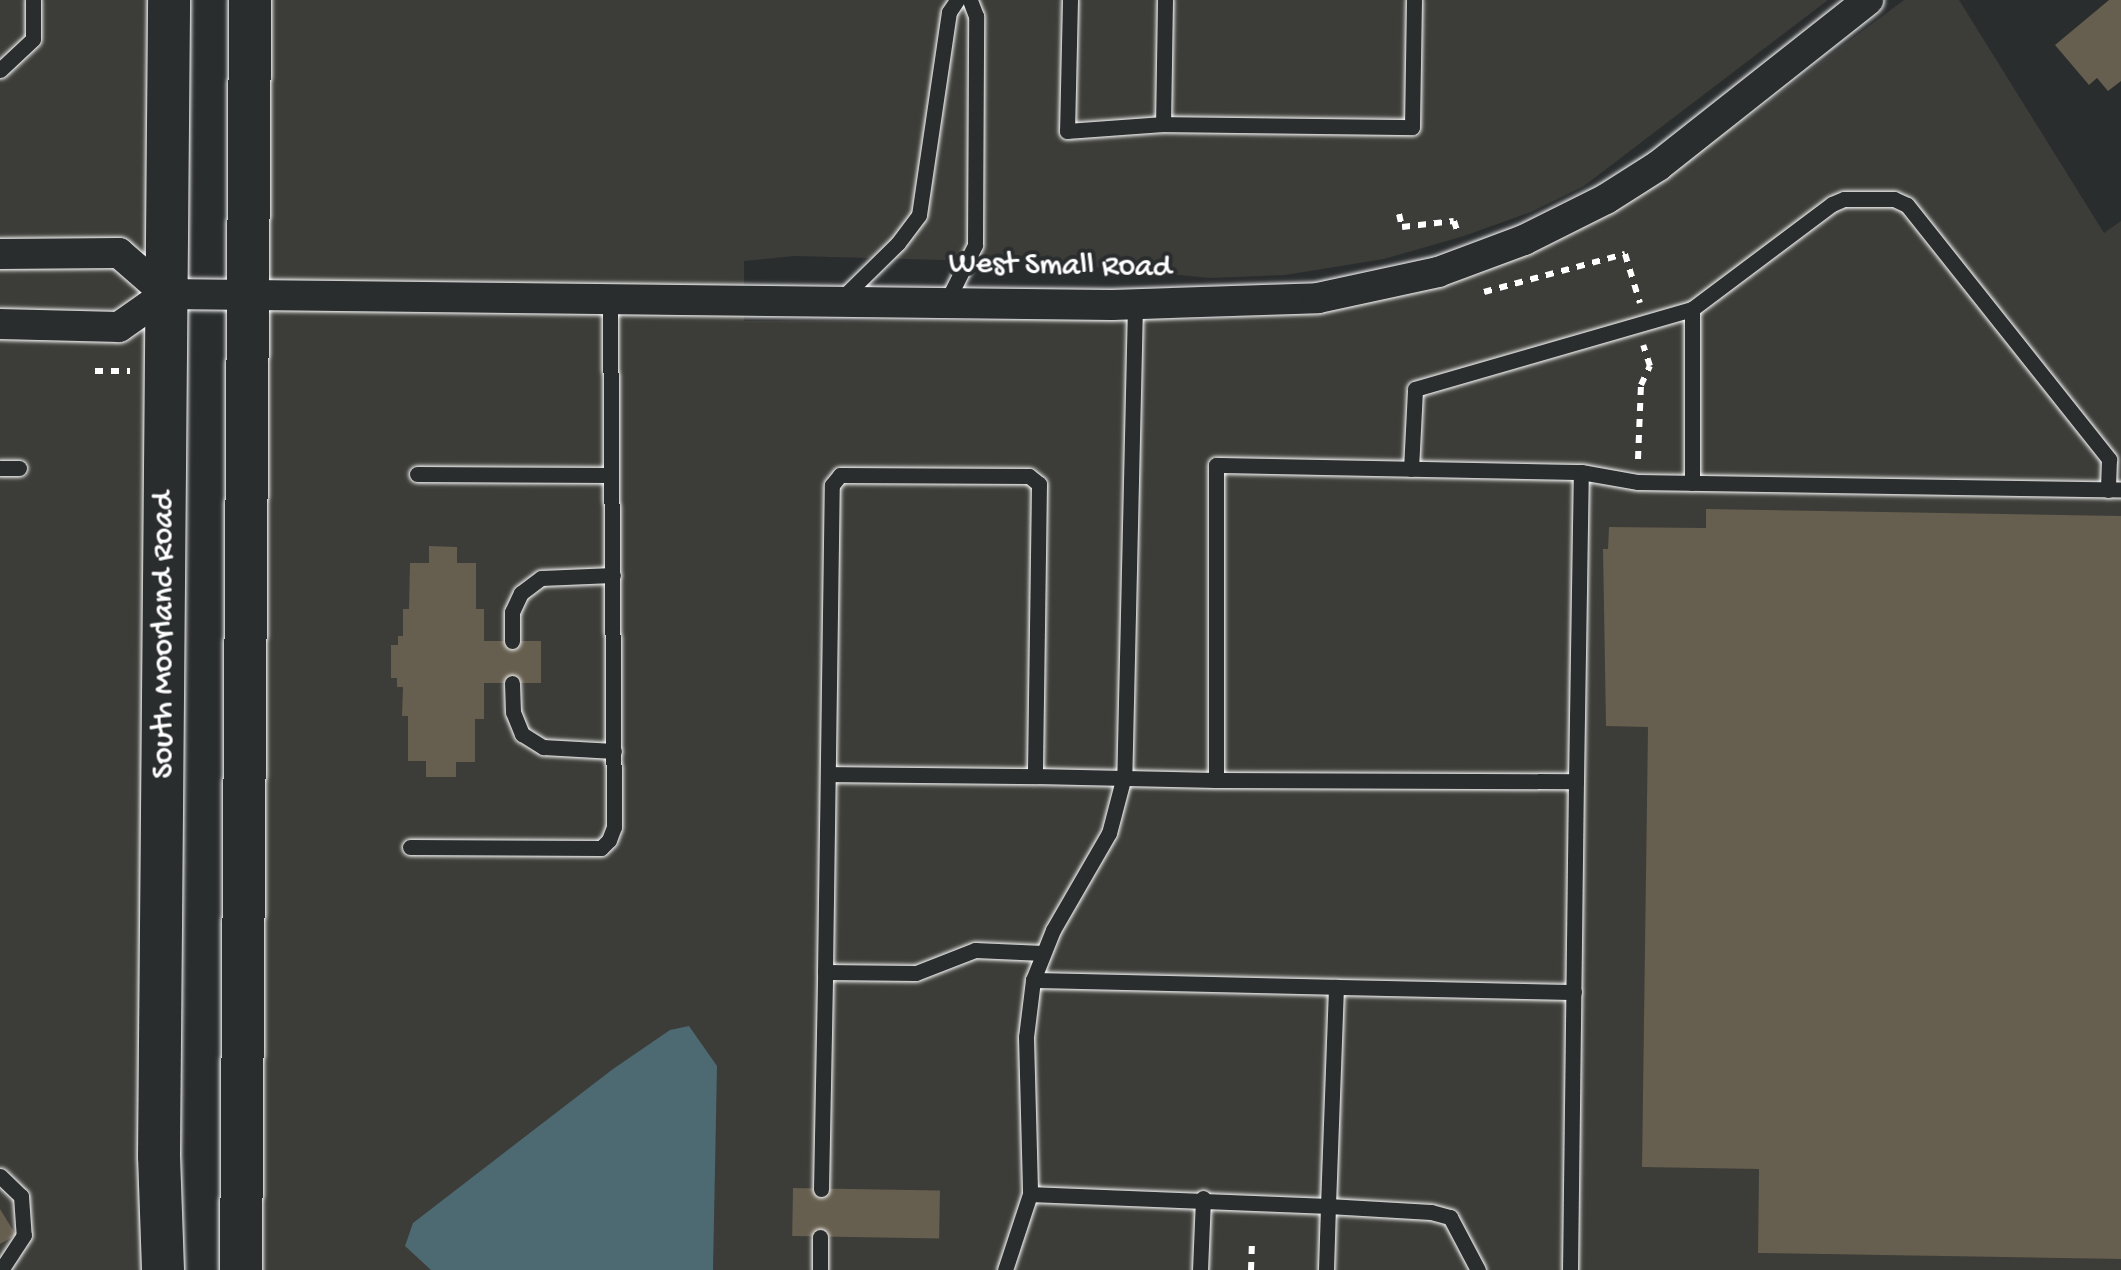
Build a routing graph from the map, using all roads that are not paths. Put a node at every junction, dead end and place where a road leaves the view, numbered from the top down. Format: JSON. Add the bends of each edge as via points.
{"nodes":[{"id":1,"x":33,"y":0,"type":"edge"},
{"id":2,"x":169,"y":0,"type":"edge"},
{"id":3,"x":250,"y":0,"type":"edge"},
{"id":4,"x":957,"y":0,"type":"edge"},
{"id":5,"x":970,"y":0,"type":"edge"},
{"id":6,"x":1070,"y":0,"type":"edge"},
{"id":7,"x":1165,"y":0,"type":"edge"},
{"id":8,"x":1414,"y":0,"type":"edge"},
{"id":9,"x":1868,"y":0,"type":"edge"},
{"id":10,"x":0,"y":70,"type":"edge"},
{"id":11,"x":1163,"y":124,"type":"junction"},
{"id":12,"x":0,"y":254,"type":"edge"},
{"id":13,"x":166,"y":294,"type":"junction"},
{"id":14,"x":248,"y":298,"type":"junction"},
{"id":15,"x":840,"y":301,"type":"junction"},
{"id":16,"x":946,"y":301,"type":"junction"},
{"id":17,"x":610,"y":302,"type":"junction"},
{"id":18,"x":1136,"y":305,"type":"junction"},
{"id":19,"x":1692,"y":309,"type":"junction"},
{"id":20,"x":0,"y":324,"type":"edge"},
{"id":21,"x":0,"y":468,"type":"edge"},
{"id":22,"x":18,"y":468,"type":"dead end"},
{"id":23,"x":1411,"y":469,"type":"junction"},
{"id":24,"x":1581,"y":472,"type":"junction"},
{"id":25,"x":417,"y":474,"type":"dead end"},
{"id":26,"x":611,"y":475,"type":"junction"},
{"id":27,"x":1692,"y":483,"type":"junction"},
{"id":28,"x":2115,"y":490,"type":"edge"},
{"id":29,"x":613,"y":575,"type":"junction"},
{"id":30,"x":512,"y":641,"type":"dead end"},
{"id":31,"x":512,"y":684,"type":"dead end"},
{"id":32,"x":614,"y":750,"type":"junction"},
{"id":33,"x":828,"y":774,"type":"junction"},
{"id":34,"x":1035,"y":776,"type":"junction"},
{"id":35,"x":1124,"y":776,"type":"junction"},
{"id":36,"x":1216,"y":780,"type":"junction"},
{"id":37,"x":1576,"y":781,"type":"junction"},
{"id":38,"x":410,"y":847,"type":"dead end"},
{"id":39,"x":1043,"y":953,"type":"junction"},
{"id":40,"x":824,"y":972,"type":"junction"},
{"id":41,"x":1033,"y":980,"type":"junction"},
{"id":42,"x":1336,"y":987,"type":"junction"},
{"id":43,"x":1574,"y":992,"type":"junction"},
{"id":44,"x":0,"y":1176,"type":"edge"},
{"id":45,"x":821,"y":1189,"type":"dead end"},
{"id":46,"x":1030,"y":1194,"type":"junction"},
{"id":47,"x":1203,"y":1198,"type":"junction"},
{"id":48,"x":1328,"y":1206,"type":"junction"},
{"id":49,"x":820,"y":1237,"type":"dead end"},
{"id":50,"x":0,"y":1270,"type":"edge"},
{"id":51,"x":162,"y":1270,"type":"edge"},
{"id":52,"x":241,"y":1270,"type":"edge"},
{"id":53,"x":820,"y":1270,"type":"edge"},
{"id":54,"x":1005,"y":1270,"type":"edge"},
{"id":55,"x":1200,"y":1270,"type":"edge"},
{"id":56,"x":1326,"y":1270,"type":"edge"},
{"id":57,"x":1478,"y":1270,"type":"edge"},
{"id":58,"x":1570,"y":1270,"type":"edge"}],
"edges":[{"from":1,"to":10,"type":"lane","via":[[33,38]]},
{"from":2,"to":13,"type":"main road","name":"South Moorland Road"},
{"from":3,"to":14,"type":"main road"},
{"from":4,"to":15,"type":"lane","via":[[949,12],[919,216]]},
{"from":5,"to":16,"type":"lane","via":[[976,16],[974,245]]},
{"from":6,"to":11,"type":"lane","via":[[1067,131]]},
{"from":7,"to":11,"type":"lane"},
{"from":8,"to":11,"type":"lane","via":[[1412,127]]},
{"from":9,"to":18,"type":"street","name":"West Small Road","via":[[1658,166],[1524,240],[1438,272],[1318,298]]},
{"from":12,"to":13,"type":"street","via":[[119,253]]},
{"from":13,"to":14,"type":"street","name":"West Small Road"},
{"from":13,"to":20,"type":"street","via":[[119,327]]},
{"from":13,"to":51,"type":"main road","name":"South Moorland Road"},
{"from":14,"to":17,"type":"street","name":"West Small Road"},
{"from":14,"to":52,"type":"main road"},
{"from":15,"to":16,"type":"street","name":"West Small Road"},
{"from":15,"to":17,"type":"street","name":"West Small Road"},
{"from":16,"to":18,"type":"street","name":"West Small Road"},
{"from":17,"to":26,"type":"lane"},
{"from":18,"to":35,"type":"lane"},
{"from":19,"to":23,"type":"lane","via":[[1415,389]]},
{"from":19,"to":27,"type":"lane"},
{"from":19,"to":28,"type":"lane","via":[[1832,204],[1907,205],[2109,459]]},
{"from":21,"to":22,"type":"lane"},
{"from":23,"to":24,"type":"lane"},
{"from":23,"to":36,"type":"lane","via":[[1216,465]]},
{"from":24,"to":27,"type":"lane"},
{"from":24,"to":37,"type":"lane"},
{"from":25,"to":26,"type":"lane"},
{"from":26,"to":29,"type":"lane"},
{"from":27,"to":28,"type":"lane"},
{"from":29,"to":30,"type":"lane","via":[[541,578],[521,593],[512,612]]},
{"from":29,"to":32,"type":"lane"},
{"from":31,"to":32,"type":"lane","via":[[522,734],[543,746]]},
{"from":32,"to":38,"type":"lane","via":[[614,827],[600,848]]},
{"from":33,"to":34,"type":"lane"},
{"from":33,"to":34,"type":"lane","via":[[832,485],[840,475],[1029,476],[1039,484]]},
{"from":33,"to":40,"type":"lane"},
{"from":34,"to":35,"type":"lane"},
{"from":35,"to":36,"type":"lane"},
{"from":35,"to":39,"type":"lane","via":[[1110,833]]},
{"from":36,"to":37,"type":"lane"},
{"from":37,"to":43,"type":"lane"},
{"from":39,"to":40,"type":"lane","via":[[975,950],[916,973]]},
{"from":39,"to":41,"type":"lane"},
{"from":40,"to":45,"type":"lane"},
{"from":41,"to":42,"type":"lane"},
{"from":41,"to":46,"type":"lane","via":[[1026,1037]]},
{"from":42,"to":43,"type":"lane"},
{"from":42,"to":48,"type":"lane"},
{"from":43,"to":58,"type":"lane"},
{"from":44,"to":50,"type":"lane","via":[[21,1196],[24,1234]]},
{"from":46,"to":47,"type":"lane"},
{"from":46,"to":54,"type":"lane"},
{"from":47,"to":48,"type":"lane"},
{"from":47,"to":55,"type":"lane"},
{"from":48,"to":56,"type":"lane"},
{"from":48,"to":57,"type":"lane","via":[[1450,1218]]},
{"from":49,"to":53,"type":"lane"}]}
